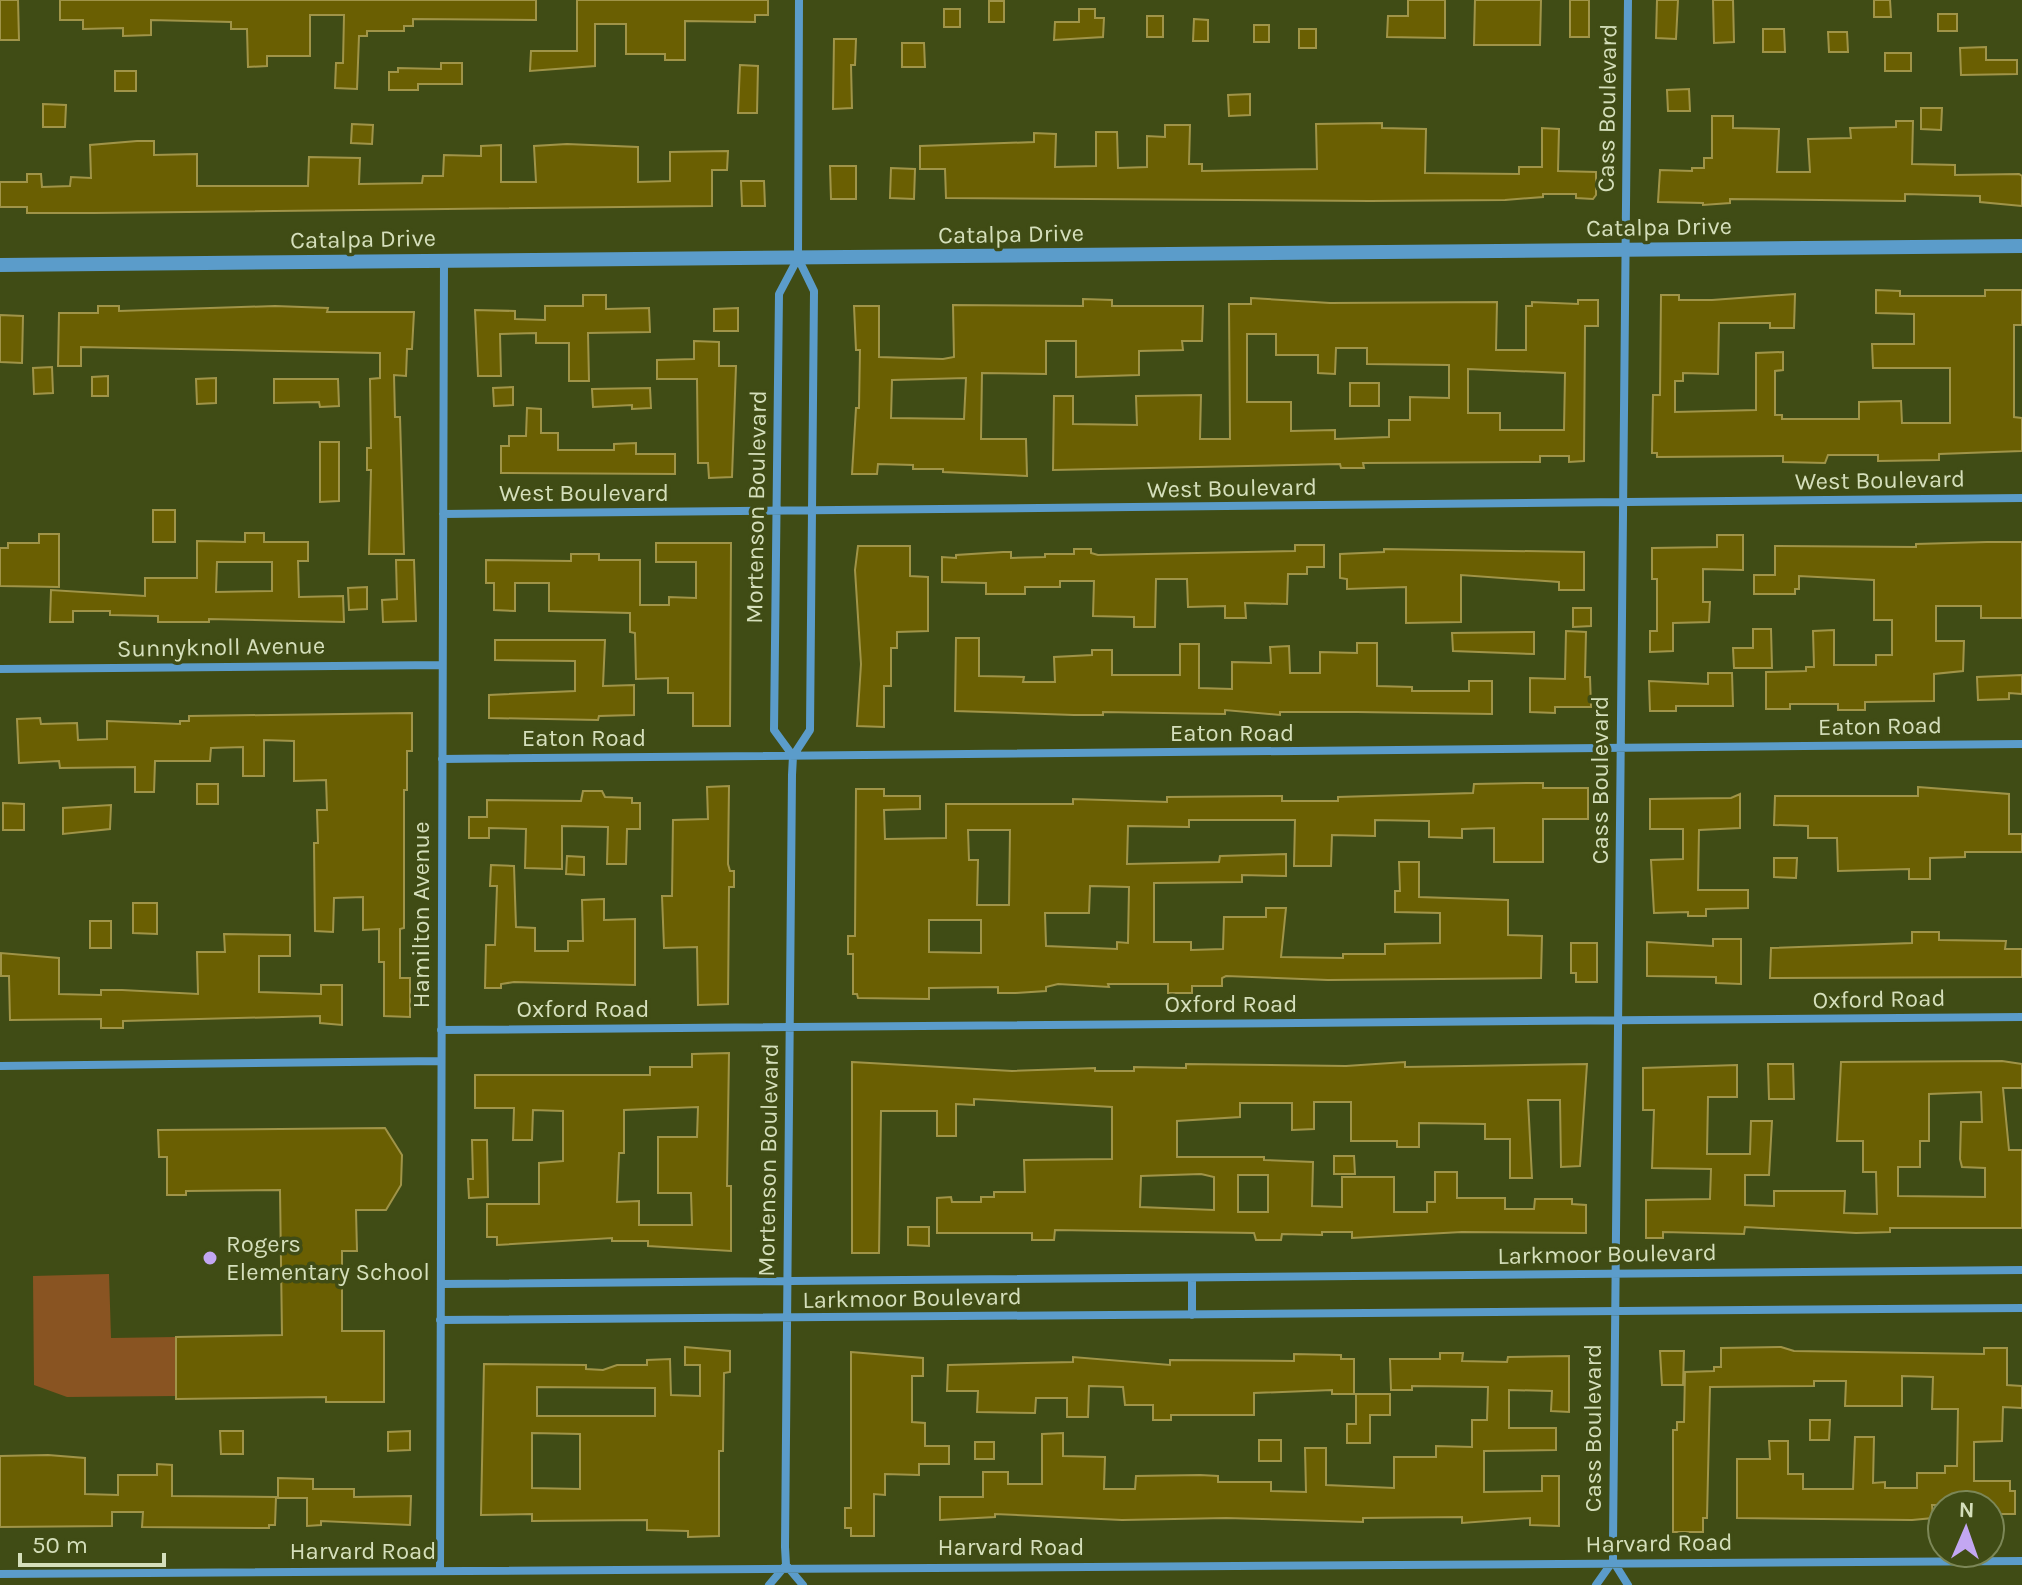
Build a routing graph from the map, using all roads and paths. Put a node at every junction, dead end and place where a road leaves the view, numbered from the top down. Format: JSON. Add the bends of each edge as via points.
{"nodes":[{"id":1,"x":799,"y":0,"type":"edge"},
{"id":2,"x":1628,"y":0,"type":"edge"},
{"id":3,"x":2022,"y":246,"type":"edge"},
{"id":4,"x":1625,"y":250,"type":"junction"},
{"id":5,"x":798,"y":258,"type":"junction"},
{"id":6,"x":444,"y":261,"type":"junction"},
{"id":7,"x":0,"y":265,"type":"edge"},
{"id":8,"x":2022,"y":498,"type":"edge"},
{"id":9,"x":1622,"y":504,"type":"junction"},
{"id":10,"x":775,"y":511,"type":"junction"},
{"id":11,"x":812,"y":511,"type":"junction"},
{"id":12,"x":443,"y":514,"type":"junction"},
{"id":13,"x":442,"y":665,"type":"junction"},
{"id":14,"x":0,"y":669,"type":"edge"},
{"id":15,"x":2022,"y":744,"type":"edge"},
{"id":16,"x":1620,"y":750,"type":"junction"},
{"id":17,"x":793,"y":756,"type":"junction"},
{"id":18,"x":442,"y":759,"type":"junction"},
{"id":19,"x":2022,"y":1017,"type":"edge"},
{"id":20,"x":1618,"y":1021,"type":"junction"},
{"id":21,"x":789,"y":1028,"type":"junction"},
{"id":22,"x":441,"y":1030,"type":"junction"},
{"id":23,"x":441,"y":1061,"type":"junction"},
{"id":24,"x":0,"y":1066,"type":"edge"},
{"id":25,"x":2022,"y":1270,"type":"edge"},
{"id":26,"x":1615,"y":1273,"type":"junction"},
{"id":27,"x":1192,"y":1278,"type":"junction"},
{"id":28,"x":787,"y":1282,"type":"junction"},
{"id":29,"x":441,"y":1284,"type":"junction"},
{"id":30,"x":2022,"y":1308,"type":"edge"},
{"id":31,"x":1614,"y":1311,"type":"junction"},
{"id":32,"x":1192,"y":1315,"type":"junction"},
{"id":33,"x":787,"y":1319,"type":"junction"},
{"id":34,"x":440,"y":1320,"type":"junction"},
{"id":35,"x":1613,"y":1561,"type":"junction"},
{"id":36,"x":2022,"y":1561,"type":"edge"},
{"id":37,"x":786,"y":1565,"type":"junction"},
{"id":38,"x":440,"y":1570,"type":"junction"},
{"id":39,"x":0,"y":1574,"type":"edge"},
{"id":40,"x":769,"y":1585,"type":"edge"},
{"id":41,"x":803,"y":1585,"type":"edge"},
{"id":42,"x":1596,"y":1585,"type":"edge"},
{"id":43,"x":1628,"y":1585,"type":"edge"}],
"edges":[{"from":1,"to":5,"type":"street","name":"Mortenson Boulevard"},
{"from":2,"to":4,"type":"street","name":"Cass Boulevard"},
{"from":3,"to":4,"type":"street","name":"Catalpa Drive"},
{"from":4,"to":5,"type":"street","name":"Catalpa Drive"},
{"from":4,"to":9,"type":"street","name":"Cass Boulevard"},
{"from":5,"to":6,"type":"street","name":"Catalpa Drive"},
{"from":5,"to":10,"type":"street","name":"Mortenson Boulevard","via":[[779,294]]},
{"from":5,"to":11,"type":"street","name":"Mortenson Boulevard","via":[[814,291]]},
{"from":6,"to":7,"type":"street","name":"Catalpa Drive"},
{"from":6,"to":12,"type":"street","name":"Hamilton Avenue"},
{"from":8,"to":9,"type":"street","name":"West Boulevard"},
{"from":9,"to":11,"type":"street","name":"West Boulevard"},
{"from":9,"to":16,"type":"street","name":"Cass Boulevard"},
{"from":10,"to":11,"type":"street","name":"West Boulevard"},
{"from":10,"to":12,"type":"street","name":"West Boulevard"},
{"from":10,"to":17,"type":"street","name":"Mortenson Boulevard","via":[[774,730]]},
{"from":11,"to":17,"type":"street","name":"Mortenson Boulevard","via":[[810,730]]},
{"from":12,"to":13,"type":"street","name":"Hamilton Avenue"},
{"from":13,"to":14,"type":"street","name":"Sunnyknoll Avenue"},
{"from":13,"to":18,"type":"street","name":"Hamilton Avenue"},
{"from":15,"to":16,"type":"street","name":"Eaton Road"},
{"from":16,"to":17,"type":"street","name":"Eaton Road"},
{"from":16,"to":20,"type":"street","name":"Cass Boulevard"},
{"from":17,"to":18,"type":"street","name":"Eaton Road"},
{"from":17,"to":21,"type":"street","name":"Mortenson Boulevard"},
{"from":18,"to":22,"type":"street","name":"Hamilton Avenue"},
{"from":19,"to":20,"type":"street","name":"Oxford Road"},
{"from":20,"to":21,"type":"street","name":"Oxford Road"},
{"from":20,"to":26,"type":"street","name":"Cass Boulevard"},
{"from":21,"to":22,"type":"street","name":"Oxford Road"},
{"from":21,"to":28,"type":"street","name":"Mortenson Boulevard"},
{"from":22,"to":23,"type":"street","name":"Hamilton Avenue"},
{"from":23,"to":24,"type":"street"},
{"from":23,"to":29,"type":"street","name":"Hamilton Avenue"},
{"from":25,"to":26,"type":"street","name":"Larkmoor Boulevard"},
{"from":26,"to":27,"type":"street","name":"Larkmoor Boulevard"},
{"from":26,"to":31,"type":"street","name":"Cass Boulevard"},
{"from":27,"to":28,"type":"street","name":"Larkmoor Boulevard"},
{"from":27,"to":32,"type":"street"},
{"from":28,"to":29,"type":"street","name":"Larkmoor Boulevard"},
{"from":28,"to":33,"type":"street","name":"Mortenson Boulevard"},
{"from":29,"to":34,"type":"street","name":"Hamilton Avenue"},
{"from":30,"to":31,"type":"street","name":"Larkmoor Boulevard"},
{"from":31,"to":32,"type":"street","name":"Larkmoor Boulevard"},
{"from":31,"to":35,"type":"street","name":"Cass Boulevard"},
{"from":32,"to":33,"type":"street","name":"Larkmoor Boulevard"},
{"from":33,"to":34,"type":"street","name":"Larkmoor Boulevard"},
{"from":33,"to":37,"type":"street","name":"Mortenson Boulevard"},
{"from":34,"to":38,"type":"street","name":"Hamilton Avenue"},
{"from":35,"to":36,"type":"street","name":"Harvard Road"},
{"from":35,"to":37,"type":"street","name":"Harvard Road"},
{"from":35,"to":42,"type":"street"},
{"from":35,"to":43,"type":"street"},
{"from":37,"to":38,"type":"street","name":"Harvard Road"},
{"from":37,"to":40,"type":"street"},
{"from":37,"to":41,"type":"street"},
{"from":38,"to":39,"type":"street","name":"Harvard Road"}]}
